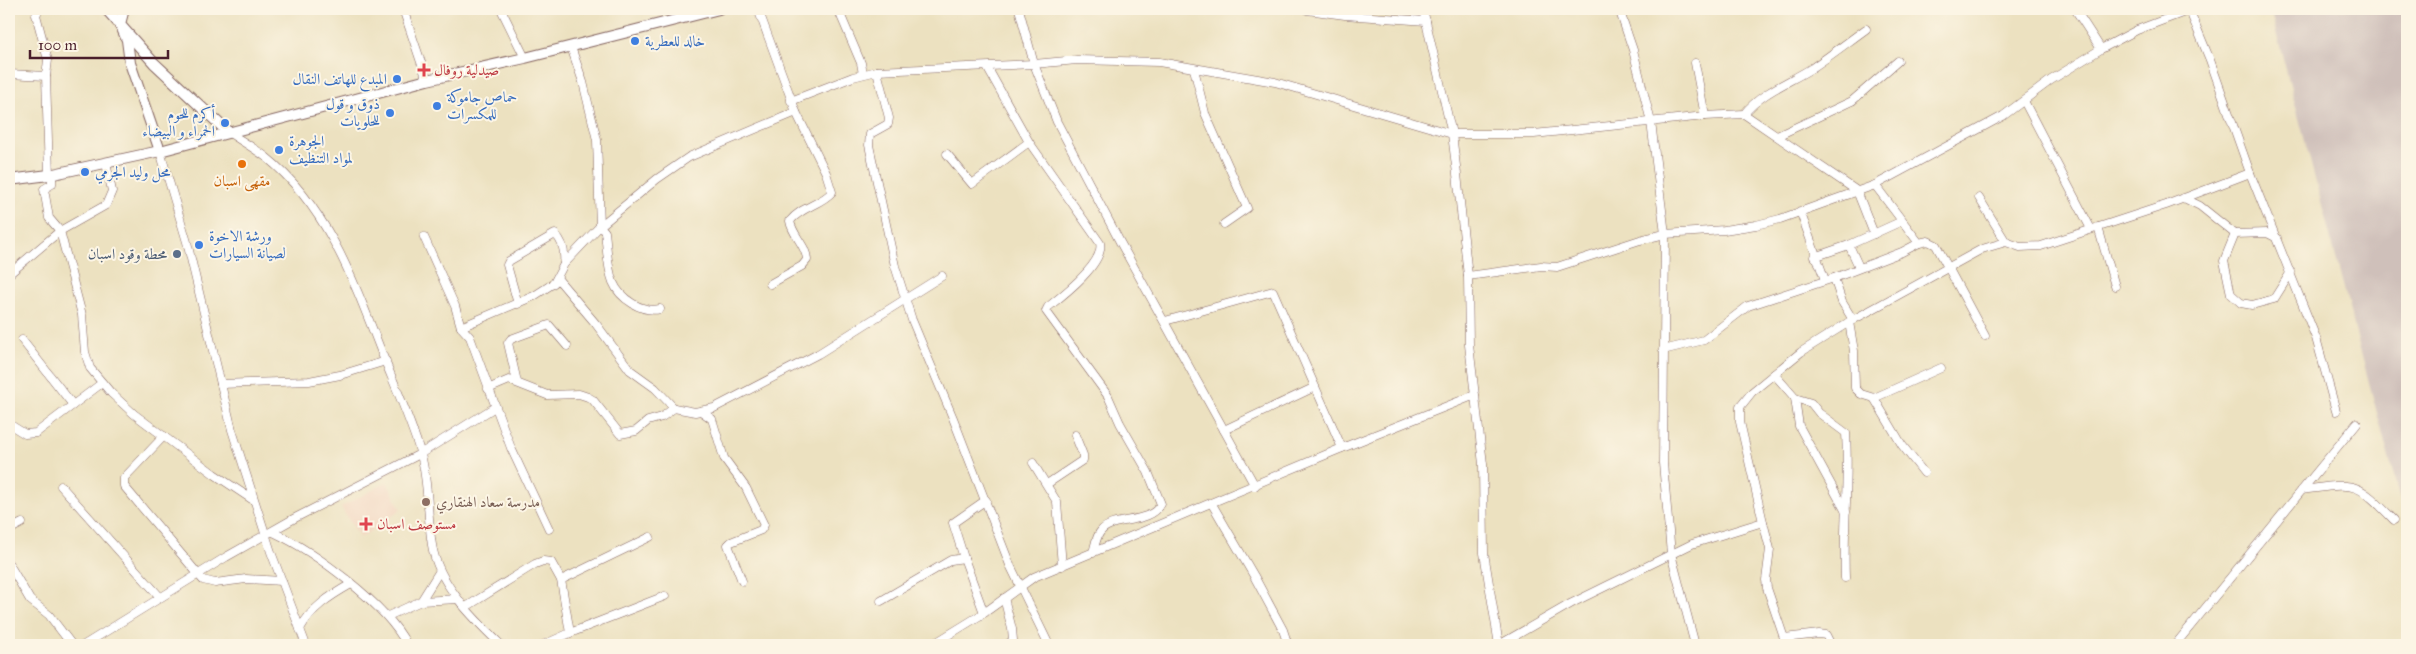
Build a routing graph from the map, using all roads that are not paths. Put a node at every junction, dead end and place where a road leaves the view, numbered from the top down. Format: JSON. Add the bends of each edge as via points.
{"nodes":[{"id":1,"x":39,"y":9,"type":"edge"},
{"id":2,"x":106,"y":9,"type":"edge"},
{"id":3,"x":124,"y":9,"type":"edge"},
{"id":4,"x":403,"y":9,"type":"edge"},
{"id":5,"x":501,"y":9,"type":"edge"},
{"id":6,"x":719,"y":9,"type":"edge"},
{"id":7,"x":758,"y":9,"type":"edge"},
{"id":8,"x":838,"y":9,"type":"edge"},
{"id":9,"x":1019,"y":9,"type":"edge"},
{"id":10,"x":1424,"y":9,"type":"edge"},
{"id":11,"x":1619,"y":9,"type":"edge"},
{"id":12,"x":2075,"y":9,"type":"edge"},
{"id":13,"x":2190,"y":9,"type":"edge"},
{"id":14,"x":1307,"y":10,"type":"dead end"},
{"id":15,"x":1426,"y":21,"type":"junction"},
{"id":16,"x":120,"y":24,"type":"junction"},
{"id":17,"x":1866,"y":30,"type":"dead end"},
{"id":18,"x":571,"y":47,"type":"junction"},
{"id":19,"x":2101,"y":49,"type":"junction"},
{"id":20,"x":525,"y":58,"type":"junction"},
{"id":21,"x":1898,"y":61,"type":"dead end"},
{"id":22,"x":1695,"y":63,"type":"dead end"},
{"id":23,"x":1034,"y":64,"type":"junction"},
{"id":24,"x":988,"y":67,"type":"junction"},
{"id":25,"x":1194,"y":68,"type":"junction"},
{"id":26,"x":877,"y":71,"type":"junction"},
{"id":27,"x":9,"y":74,"type":"edge"},
{"id":28,"x":863,"y":74,"type":"junction"},
{"id":29,"x":46,"y":76,"type":"junction"},
{"id":30,"x":428,"y":80,"type":"junction"},
{"id":31,"x":791,"y":101,"type":"junction"},
{"id":32,"x":2024,"y":101,"type":"junction"},
{"id":33,"x":796,"y":112,"type":"junction"},
{"id":34,"x":1744,"y":114,"type":"junction"},
{"id":35,"x":1705,"y":116,"type":"junction"},
{"id":36,"x":1651,"y":122,"type":"junction"},
{"id":37,"x":228,"y":132,"type":"junction"},
{"id":38,"x":1452,"y":134,"type":"junction"},
{"id":39,"x":1777,"y":136,"type":"junction"},
{"id":40,"x":1029,"y":142,"type":"junction"},
{"id":41,"x":160,"y":151,"type":"junction"},
{"id":42,"x":947,"y":154,"type":"dead end"},
{"id":43,"x":106,"y":163,"type":"junction"},
{"id":44,"x":2250,"y":173,"type":"junction"},
{"id":45,"x":49,"y":175,"type":"junction"},
{"id":46,"x":9,"y":180,"type":"edge"},
{"id":47,"x":1876,"y":184,"type":"junction"},
{"id":48,"x":1857,"y":191,"type":"junction"},
{"id":49,"x":1979,"y":198,"type":"dead end"},
{"id":50,"x":2184,"y":198,"type":"junction"},
{"id":51,"x":1800,"y":211,"type":"junction"},
{"id":52,"x":1902,"y":221,"type":"junction"},
{"id":53,"x":1224,"y":224,"type":"dead end"},
{"id":54,"x":600,"y":226,"type":"junction"},
{"id":55,"x":2094,"y":228,"type":"junction"},
{"id":56,"x":60,"y":231,"type":"junction"},
{"id":57,"x":1665,"y":234,"type":"junction"},
{"id":58,"x":1874,"y":234,"type":"junction"},
{"id":59,"x":2235,"y":234,"type":"junction"},
{"id":60,"x":424,"y":237,"type":"dead end"},
{"id":61,"x":2277,"y":238,"type":"junction"},
{"id":62,"x":2006,"y":242,"type":"junction"},
{"id":63,"x":1919,"y":243,"type":"junction"},
{"id":64,"x":1849,"y":245,"type":"junction"},
{"id":65,"x":1814,"y":256,"type":"junction"},
{"id":66,"x":564,"y":264,"type":"junction"},
{"id":67,"x":1948,"y":267,"type":"junction"},
{"id":68,"x":1859,"y":268,"type":"junction"},
{"id":69,"x":2291,"y":272,"type":"junction"},
{"id":70,"x":9,"y":274,"type":"edge"},
{"id":71,"x":942,"y":276,"type":"dead end"},
{"id":72,"x":1468,"y":276,"type":"junction"},
{"id":73,"x":557,"y":278,"type":"junction"},
{"id":74,"x":1834,"y":278,"type":"junction"},
{"id":75,"x":1825,"y":280,"type":"junction"},
{"id":76,"x":770,"y":284,"type":"dead end"},
{"id":77,"x":2115,"y":286,"type":"dead end"},
{"id":78,"x":905,"y":301,"type":"junction"},
{"id":79,"x":518,"y":304,"type":"junction"},
{"id":80,"x":660,"y":309,"type":"dead end"},
{"id":81,"x":1165,"y":320,"type":"junction"},
{"id":82,"x":1851,"y":321,"type":"junction"},
{"id":83,"x":461,"y":327,"type":"junction"},
{"id":84,"x":1985,"y":336,"type":"dead end"},
{"id":85,"x":22,"y":340,"type":"dead end"},
{"id":86,"x":567,"y":346,"type":"dead end"},
{"id":87,"x":1663,"y":350,"type":"junction"},
{"id":88,"x":386,"y":361,"type":"junction"},
{"id":89,"x":1941,"y":368,"type":"dead end"},
{"id":90,"x":1774,"y":374,"type":"junction"},
{"id":91,"x":517,"y":382,"type":"junction"},
{"id":92,"x":102,"y":383,"type":"junction"},
{"id":93,"x":221,"y":384,"type":"junction"},
{"id":94,"x":1315,"y":387,"type":"junction"},
{"id":95,"x":488,"y":389,"type":"junction"},
{"id":96,"x":1475,"y":395,"type":"junction"},
{"id":97,"x":1795,"y":398,"type":"junction"},
{"id":98,"x":1874,"y":398,"type":"junction"},
{"id":99,"x":72,"y":406,"type":"junction"},
{"id":100,"x":495,"y":407,"type":"junction"},
{"id":101,"x":674,"y":408,"type":"junction"},
{"id":102,"x":701,"y":411,"type":"junction"},
{"id":103,"x":2336,"y":411,"type":"dead end"},
{"id":104,"x":2357,"y":423,"type":"dead end"},
{"id":105,"x":9,"y":424,"type":"edge"},
{"id":106,"x":1224,"y":430,"type":"junction"},
{"id":107,"x":1075,"y":435,"type":"dead end"},
{"id":108,"x":164,"y":436,"type":"junction"},
{"id":109,"x":1342,"y":448,"type":"junction"},
{"id":110,"x":420,"y":454,"type":"junction"},
{"id":111,"x":1033,"y":463,"type":"dead end"},
{"id":112,"x":1924,"y":473,"type":"dead end"},
{"id":113,"x":1047,"y":484,"type":"junction"},
{"id":114,"x":61,"y":486,"type":"dead end"},
{"id":115,"x":1256,"y":486,"type":"junction"},
{"id":116,"x":2302,"y":490,"type":"junction"},
{"id":117,"x":253,"y":500,"type":"junction"},
{"id":118,"x":986,"y":500,"type":"junction"},
{"id":119,"x":1212,"y":504,"type":"junction"},
{"id":120,"x":1847,"y":514,"type":"junction"},
{"id":121,"x":2394,"y":520,"type":"dead end"},
{"id":122,"x":1763,"y":522,"type":"junction"},
{"id":123,"x":22,"y":523,"type":"dead end"},
{"id":124,"x":549,"y":529,"type":"dead end"},
{"id":125,"x":9,"y":530,"type":"edge"},
{"id":126,"x":269,"y":533,"type":"junction"},
{"id":127,"x":650,"y":537,"type":"dead end"},
{"id":128,"x":1093,"y":553,"type":"junction"},
{"id":129,"x":1671,"y":554,"type":"junction"},
{"id":130,"x":964,"y":558,"type":"junction"},
{"id":131,"x":9,"y":564,"type":"edge"},
{"id":132,"x":1062,"y":566,"type":"junction"},
{"id":133,"x":439,"y":572,"type":"junction"},
{"id":134,"x":197,"y":574,"type":"junction"},
{"id":135,"x":1845,"y":578,"type":"dead end"},
{"id":136,"x":561,"y":580,"type":"junction"},
{"id":137,"x":282,"y":581,"type":"junction"},
{"id":138,"x":742,"y":581,"type":"dead end"},
{"id":139,"x":350,"y":584,"type":"junction"},
{"id":140,"x":1019,"y":586,"type":"junction"},
{"id":141,"x":665,"y":596,"type":"dead end"},
{"id":142,"x":160,"y":597,"type":"junction"},
{"id":143,"x":1004,"y":598,"type":"junction"},
{"id":144,"x":458,"y":599,"type":"junction"},
{"id":145,"x":421,"y":601,"type":"junction"},
{"id":146,"x":881,"y":601,"type":"dead end"},
{"id":147,"x":466,"y":607,"type":"junction"},
{"id":148,"x":984,"y":613,"type":"junction"},
{"id":149,"x":388,"y":616,"type":"junction"},
{"id":150,"x":300,"y":629,"type":"junction"},
{"id":151,"x":570,"y":633,"type":"junction"},
{"id":152,"x":72,"y":645,"type":"edge"},
{"id":153,"x":84,"y":645,"type":"edge"},
{"id":154,"x":306,"y":645,"type":"edge"},
{"id":155,"x":407,"y":645,"type":"edge"},
{"id":156,"x":501,"y":645,"type":"edge"},
{"id":157,"x":543,"y":645,"type":"edge"},
{"id":158,"x":932,"y":645,"type":"edge"},
{"id":159,"x":1007,"y":645,"type":"edge"},
{"id":160,"x":1049,"y":645,"type":"edge"},
{"id":161,"x":1288,"y":645,"type":"edge"},
{"id":162,"x":1499,"y":645,"type":"edge"},
{"id":163,"x":1695,"y":645,"type":"edge"},
{"id":164,"x":1831,"y":645,"type":"edge"},
{"id":165,"x":2175,"y":645,"type":"edge"}],
"edges":[{"from":1,"to":29,"type":"street","via":[[36,15],[48,60]]},
{"from":2,"to":16,"type":"street"},
{"from":3,"to":16,"type":"street"},
{"from":4,"to":30,"type":"street"},
{"from":5,"to":20,"type":"street"},
{"from":6,"to":18,"type":"street"},
{"from":7,"to":31,"type":"street"},
{"from":8,"to":28,"type":"street"},
{"from":9,"to":23,"type":"street"},
{"from":10,"to":15,"type":"street"},
{"from":11,"to":36,"type":"street"},
{"from":12,"to":19,"type":"street"},
{"from":13,"to":19,"type":"street","via":[[2137,30]]},
{"from":13,"to":44,"type":"street"},
{"from":14,"to":15,"type":"street"},
{"from":15,"to":38,"type":"street"},
{"from":16,"to":37,"type":"street","via":[[154,64]]},
{"from":16,"to":41,"type":"street"},
{"from":17,"to":34,"type":"street","via":[[1812,68],[1764,95]]},
{"from":18,"to":20,"type":"street"},
{"from":18,"to":54,"type":"street","via":[[583,82],[596,140]]},
{"from":19,"to":32,"type":"street"},
{"from":20,"to":30,"type":"street"},
{"from":21,"to":39,"type":"street","via":[[1852,101]]},
{"from":22,"to":35,"type":"street"},
{"from":23,"to":24,"type":"street"},
{"from":23,"to":25,"type":"street","via":[[1108,60],[1159,62]]},
{"from":23,"to":81,"type":"street","via":[[1061,129]]},
{"from":24,"to":26,"type":"street"},
{"from":24,"to":40,"type":"street"},
{"from":25,"to":38,"type":"street","via":[[1275,82]]},
{"from":25,"to":53,"type":"street","via":[[1205,113],[1247,208]]},
{"from":26,"to":28,"type":"street"},
{"from":26,"to":78,"type":"street","via":[[889,118],[888,124],[870,134],[869,145]]},
{"from":27,"to":29,"type":"street"},
{"from":28,"to":31,"type":"street"},
{"from":29,"to":45,"type":"street"},
{"from":30,"to":37,"type":"street"},
{"from":31,"to":33,"type":"street"},
{"from":32,"to":47,"type":"street","via":[[1962,139]]},
{"from":32,"to":55,"type":"street"},
{"from":33,"to":54,"type":"street","via":[[689,157]]},
{"from":33,"to":76,"type":"street","via":[[832,192],[790,221],[807,260]]},
{"from":34,"to":35,"type":"street"},
{"from":34,"to":39,"type":"street"},
{"from":35,"to":36,"type":"street"},
{"from":36,"to":38,"type":"street","via":[[1534,134]]},
{"from":36,"to":57,"type":"street"},
{"from":37,"to":41,"type":"street"},
{"from":37,"to":88,"type":"street","via":[[265,156],[290,179],[319,216],[347,267]]},
{"from":38,"to":72,"type":"street"},
{"from":39,"to":48,"type":"street"},
{"from":40,"to":42,"type":"street","via":[[972,184]]},
{"from":40,"to":128,"type":"street","via":[[1101,246],[1099,255],[1086,272],[1046,311],[1108,396],[1161,504],[1141,518],[1106,526],[1097,537]]},
{"from":41,"to":43,"type":"street"},
{"from":41,"to":93,"type":"street","via":[[187,242]]},
{"from":43,"to":45,"type":"street"},
{"from":43,"to":56,"type":"street","via":[[112,191],[110,200],[99,210]]},
{"from":44,"to":50,"type":"street"},
{"from":44,"to":61,"type":"street"},
{"from":45,"to":46,"type":"street"},
{"from":45,"to":56,"type":"street","via":[[52,184],[44,189],[49,218]]},
{"from":47,"to":48,"type":"street"},
{"from":47,"to":52,"type":"street"},
{"from":48,"to":51,"type":"street"},
{"from":48,"to":58,"type":"street"},
{"from":49,"to":62,"type":"street"},
{"from":50,"to":55,"type":"street"},
{"from":50,"to":59,"type":"street","via":[[2200,206]]},
{"from":51,"to":57,"type":"street","via":[[1756,225]]},
{"from":51,"to":65,"type":"street"},
{"from":52,"to":58,"type":"street"},
{"from":52,"to":63,"type":"street"},
{"from":54,"to":66,"type":"street"},
{"from":54,"to":80,"type":"street","via":[[605,232],[614,285],[640,308],[646,311]]},
{"from":55,"to":62,"type":"street","via":[[2041,246],[2020,247]]},
{"from":55,"to":77,"type":"street"},
{"from":56,"to":70,"type":"street"},
{"from":56,"to":92,"type":"street","via":[[82,315],[86,358]]},
{"from":57,"to":72,"type":"street","via":[[1567,265]]},
{"from":57,"to":87,"type":"street"},
{"from":58,"to":64,"type":"street"},
{"from":59,"to":61,"type":"street","via":[[2267,233]]},
{"from":59,"to":69,"type":"street","via":[[2224,261],[2231,294],[2241,303],[2252,305],[2274,299]]},
{"from":60,"to":83,"type":"street"},
{"from":61,"to":69,"type":"street"},
{"from":62,"to":67,"type":"street","via":[[1982,249]]},
{"from":63,"to":67,"type":"street","via":[[1934,243]]},
{"from":63,"to":68,"type":"street"},
{"from":64,"to":65,"type":"street"},
{"from":64,"to":68,"type":"street"},
{"from":65,"to":75,"type":"street"},
{"from":66,"to":73,"type":"street"},
{"from":66,"to":79,"type":"street","via":[[566,252],[555,234],[509,261],[507,265]]},
{"from":67,"to":82,"type":"street"},
{"from":67,"to":84,"type":"street"},
{"from":68,"to":74,"type":"street"},
{"from":69,"to":103,"type":"street","via":[[2316,338]]},
{"from":71,"to":78,"type":"street"},
{"from":72,"to":96,"type":"street","via":[[1469,345]]},
{"from":73,"to":79,"type":"street","via":[[544,290]]},
{"from":73,"to":101,"type":"street","via":[[630,370],[655,388]]},
{"from":74,"to":75,"type":"street"},
{"from":74,"to":82,"type":"street"},
{"from":75,"to":87,"type":"street","via":[[1748,306],[1704,340]]},
{"from":78,"to":102,"type":"street","via":[[818,354],[714,408]]},
{"from":78,"to":118,"type":"street"},
{"from":79,"to":83,"type":"street"},
{"from":81,"to":94,"type":"street","via":[[1273,292]]},
{"from":81,"to":106,"type":"street"},
{"from":82,"to":90,"type":"street","via":[[1801,352]]},
{"from":82,"to":98,"type":"street","via":[[1855,388],[1861,394]]},
{"from":83,"to":95,"type":"street","via":[[470,337]]},
{"from":85,"to":99,"type":"street"},
{"from":86,"to":91,"type":"street","via":[[549,325],[511,339],[508,343]]},
{"from":87,"to":129,"type":"street","via":[[1663,463]]},
{"from":88,"to":93,"type":"street","via":[[308,381]]},
{"from":88,"to":110,"type":"street"},
{"from":89,"to":98,"type":"street"},
{"from":90,"to":97,"type":"street"},
{"from":90,"to":122,"type":"street","via":[[1742,402],[1740,410],[1748,462]]},
{"from":91,"to":95,"type":"street","via":[[505,381]]},
{"from":91,"to":101,"type":"street","via":[[547,395],[578,394],[588,397],[620,434],[636,431]]},
{"from":92,"to":99,"type":"street"},
{"from":92,"to":108,"type":"street","via":[[134,414]]},
{"from":93,"to":117,"type":"street"},
{"from":94,"to":106,"type":"street"},
{"from":94,"to":109,"type":"street"},
{"from":95,"to":100,"type":"street"},
{"from":96,"to":109,"type":"street"},
{"from":96,"to":162,"type":"street","via":[[1483,464],[1484,553]]},
{"from":97,"to":120,"type":"street","via":[[1800,426]]},
{"from":97,"to":120,"type":"street","via":[[1811,403],[1846,433]]},
{"from":98,"to":112,"type":"street","via":[[1902,446]]},
{"from":99,"to":105,"type":"street","via":[[32,435]]},
{"from":100,"to":110,"type":"street"},
{"from":100,"to":124,"type":"street"},
{"from":101,"to":102,"type":"street"},
{"from":102,"to":138,"type":"street","via":[[712,420],[724,458],[746,488],[764,525],[763,529],[728,546]]},
{"from":104,"to":116,"type":"street"},
{"from":106,"to":115,"type":"street"},
{"from":107,"to":113,"type":"street","via":[[1083,460]]},
{"from":108,"to":117,"type":"street"},
{"from":108,"to":134,"type":"street","via":[[126,475],[123,483]]},
{"from":109,"to":115,"type":"street"},
{"from":110,"to":126,"type":"street"},
{"from":110,"to":133,"type":"street","via":[[432,545]]},
{"from":111,"to":113,"type":"street"},
{"from":113,"to":132,"type":"street","via":[[1057,502]]},
{"from":114,"to":142,"type":"street"},
{"from":115,"to":119,"type":"street"},
{"from":116,"to":121,"type":"street","via":[[2352,485],[2368,494]]},
{"from":116,"to":165,"type":"street"},
{"from":117,"to":126,"type":"street"},
{"from":118,"to":130,"type":"street","via":[[953,523]]},
{"from":118,"to":140,"type":"street"},
{"from":119,"to":128,"type":"street"},
{"from":119,"to":161,"type":"street","via":[[1254,576]]},
{"from":120,"to":135,"type":"street","via":[[1843,539]]},
{"from":122,"to":129,"type":"street","via":[[1692,544]]},
{"from":122,"to":164,"type":"street","via":[[1770,549],[1767,588],[1784,638],[1820,634],[1826,635]]},
{"from":123,"to":125,"type":"street"},
{"from":126,"to":134,"type":"street"},
{"from":126,"to":137,"type":"street"},
{"from":126,"to":139,"type":"street","via":[[312,554]]},
{"from":127,"to":136,"type":"street"},
{"from":128,"to":132,"type":"street"},
{"from":129,"to":162,"type":"street","via":[[1572,603]]},
{"from":129,"to":163,"type":"street"},
{"from":130,"to":146,"type":"street","via":[[951,560]]},
{"from":130,"to":148,"type":"street"},
{"from":131,"to":152,"type":"street","via":[[30,600],[49,615]]},
{"from":132,"to":140,"type":"street"},
{"from":133,"to":144,"type":"street"},
{"from":133,"to":145,"type":"street"},
{"from":134,"to":137,"type":"street","via":[[203,580],[216,583],[246,579]]},
{"from":134,"to":142,"type":"street"},
{"from":136,"to":147,"type":"street","via":[[553,564],[543,561]]},
{"from":136,"to":151,"type":"street"},
{"from":137,"to":150,"type":"street"},
{"from":139,"to":149,"type":"street"},
{"from":139,"to":150,"type":"street","via":[[315,608]]},
{"from":140,"to":143,"type":"street"},
{"from":140,"to":160,"type":"street"},
{"from":141,"to":151,"type":"street"},
{"from":142,"to":153,"type":"street"},
{"from":143,"to":148,"type":"street"},
{"from":143,"to":159,"type":"street","via":[[1013,640]]},
{"from":144,"to":145,"type":"street"},
{"from":144,"to":147,"type":"street"},
{"from":145,"to":149,"type":"street"},
{"from":147,"to":156,"type":"street"},
{"from":148,"to":158,"type":"street"},
{"from":149,"to":155,"type":"street"},
{"from":150,"to":154,"type":"street"},
{"from":151,"to":157,"type":"street"}]}
